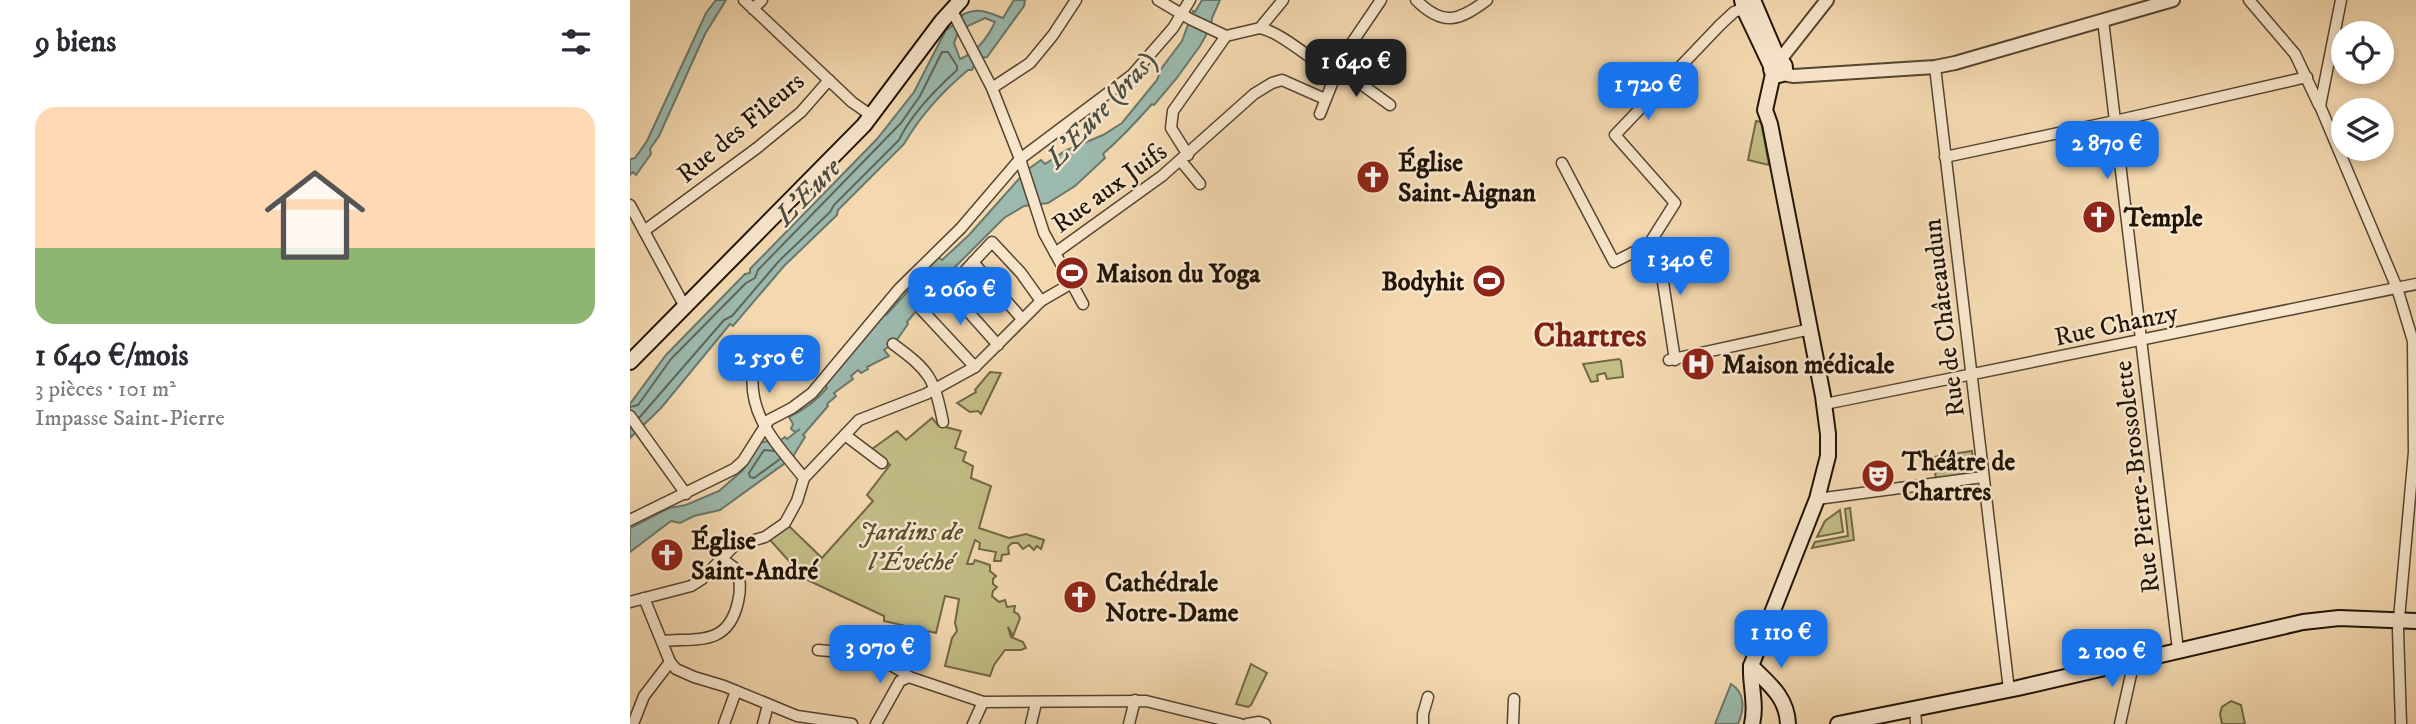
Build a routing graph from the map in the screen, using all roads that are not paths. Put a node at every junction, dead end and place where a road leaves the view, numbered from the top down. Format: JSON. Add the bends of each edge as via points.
{"nodes":[{"id":1,"x":744,"y":0,"type":"edge"},
{"id":2,"x":762,"y":0,"type":"edge"},
{"id":3,"x":1076,"y":0,"type":"edge"},
{"id":4,"x":1158,"y":0,"type":"edge"},
{"id":5,"x":1190,"y":0,"type":"edge"},
{"id":6,"x":1283,"y":0,"type":"edge"},
{"id":7,"x":1381,"y":0,"type":"edge"},
{"id":8,"x":1416,"y":0,"type":"edge"},
{"id":9,"x":1487,"y":0,"type":"edge"},
{"id":10,"x":1827,"y":0,"type":"edge"},
{"id":11,"x":2173,"y":0,"type":"edge"},
{"id":12,"x":2249,"y":0,"type":"edge"},
{"id":13,"x":2341,"y":0,"type":"edge"},
{"id":14,"x":1748,"y":3,"type":"edge"},
{"id":15,"x":954,"y":7,"type":"edge"},
{"id":16,"x":753,"y":9,"type":"junction"},
{"id":17,"x":1186,"y":18,"type":"junction"},
{"id":18,"x":2103,"y":20,"type":"junction"},
{"id":19,"x":1260,"y":28,"type":"junction"},
{"id":20,"x":1226,"y":36,"type":"junction"},
{"id":21,"x":1773,"y":43,"type":"junction"},
{"id":22,"x":1788,"y":48,"type":"junction"},
{"id":23,"x":1934,"y":67,"type":"junction"},
{"id":24,"x":1777,"y":70,"type":"junction"},
{"id":25,"x":1336,"y":72,"type":"junction"},
{"id":26,"x":2307,"y":77,"type":"junction"},
{"id":27,"x":829,"y":80,"type":"junction"},
{"id":28,"x":992,"y":88,"type":"junction"},
{"id":29,"x":1325,"y":99,"type":"junction"},
{"id":30,"x":1390,"y":104,"type":"dead end"},
{"id":31,"x":2320,"y":106,"type":"junction"},
{"id":32,"x":1320,"y":114,"type":"dead end"},
{"id":33,"x":872,"y":116,"type":"junction"},
{"id":34,"x":2115,"y":121,"type":"junction"},
{"id":35,"x":1945,"y":157,"type":"junction"},
{"id":36,"x":1184,"y":158,"type":"junction"},
{"id":37,"x":1020,"y":159,"type":"junction"},
{"id":38,"x":1562,"y":163,"type":"dead end"},
{"id":39,"x":1200,"y":184,"type":"dead end"},
{"id":40,"x":630,"y":205,"type":"edge"},
{"id":41,"x":643,"y":230,"type":"junction"},
{"id":42,"x":1652,"y":242,"type":"junction"},
{"id":43,"x":1055,"y":253,"type":"junction"},
{"id":44,"x":972,"y":262,"type":"junction"},
{"id":45,"x":1072,"y":283,"type":"junction"},
{"id":46,"x":2416,"y":285,"type":"edge"},
{"id":47,"x":2398,"y":288,"type":"junction"},
{"id":48,"x":1041,"y":301,"type":"junction"},
{"id":49,"x":1083,"y":304,"type":"dead end"},
{"id":50,"x":685,"y":307,"type":"junction"},
{"id":51,"x":920,"y":309,"type":"dead end"},
{"id":52,"x":1022,"y":319,"type":"junction"},
{"id":53,"x":1811,"y":330,"type":"junction"},
{"id":54,"x":2140,"y":340,"type":"junction"},
{"id":55,"x":893,"y":344,"type":"dead end"},
{"id":56,"x":998,"y":345,"type":"junction"},
{"id":57,"x":630,"y":362,"type":"edge"},
{"id":58,"x":754,"y":364,"type":"dead end"},
{"id":59,"x":975,"y":367,"type":"junction"},
{"id":60,"x":1970,"y":375,"type":"junction"},
{"id":61,"x":936,"y":389,"type":"junction"},
{"id":62,"x":1825,"y":404,"type":"junction"},
{"id":63,"x":630,"y":416,"type":"edge"},
{"id":64,"x":943,"y":422,"type":"dead end"},
{"id":65,"x":766,"y":430,"type":"junction"},
{"id":66,"x":845,"y":435,"type":"junction"},
{"id":67,"x":883,"y":463,"type":"dead end"},
{"id":68,"x":1983,"y":477,"type":"junction"},
{"id":69,"x":804,"y":478,"type":"junction"},
{"id":70,"x":686,"y":494,"type":"junction"},
{"id":71,"x":1817,"y":499,"type":"junction"},
{"id":72,"x":630,"y":520,"type":"edge"},
{"id":73,"x":722,"y":558,"type":"junction"},
{"id":74,"x":644,"y":598,"type":"junction"},
{"id":75,"x":630,"y":602,"type":"edge"},
{"id":76,"x":2399,"y":620,"type":"junction"},
{"id":77,"x":2416,"y":621,"type":"edge"},
{"id":78,"x":662,"y":641,"type":"junction"},
{"id":79,"x":818,"y":650,"type":"dead end"},
{"id":80,"x":2178,"y":650,"type":"junction"},
{"id":81,"x":670,"y":662,"type":"junction"},
{"id":82,"x":2134,"y":662,"type":"junction"},
{"id":83,"x":1751,"y":666,"type":"junction"},
{"id":84,"x":909,"y":677,"type":"junction"},
{"id":85,"x":2009,"y":690,"type":"junction"},
{"id":86,"x":736,"y":691,"type":"junction"},
{"id":87,"x":1428,"y":697,"type":"dead end"},
{"id":88,"x":1135,"y":699,"type":"junction"},
{"id":89,"x":1514,"y":699,"type":"dead end"},
{"id":90,"x":1783,"y":699,"type":"junction"},
{"id":91,"x":984,"y":702,"type":"junction"},
{"id":92,"x":1035,"y":703,"type":"junction"},
{"id":93,"x":1755,"y":703,"type":"junction"},
{"id":94,"x":768,"y":705,"type":"junction"},
{"id":95,"x":1915,"y":708,"type":"junction"},
{"id":96,"x":1216,"y":722,"type":"edge"},
{"id":97,"x":1262,"y":723,"type":"edge"},
{"id":98,"x":633,"y":724,"type":"edge"},
{"id":99,"x":724,"y":724,"type":"edge"},
{"id":100,"x":763,"y":724,"type":"edge"},
{"id":101,"x":852,"y":724,"type":"edge"},
{"id":102,"x":876,"y":724,"type":"edge"},
{"id":103,"x":973,"y":724,"type":"edge"},
{"id":104,"x":1031,"y":724,"type":"edge"},
{"id":105,"x":1129,"y":724,"type":"edge"},
{"id":106,"x":1240,"y":724,"type":"edge"},
{"id":107,"x":1247,"y":724,"type":"edge"},
{"id":108,"x":1423,"y":724,"type":"edge"},
{"id":109,"x":1513,"y":724,"type":"edge"},
{"id":110,"x":1752,"y":724,"type":"edge"},
{"id":111,"x":1788,"y":724,"type":"edge"},
{"id":112,"x":1838,"y":724,"type":"edge"},
{"id":113,"x":1916,"y":724,"type":"edge"},
{"id":114,"x":2120,"y":724,"type":"edge"},
{"id":115,"x":2401,"y":724,"type":"edge"}],
"edges":[{"from":1,"to":16,"type":"street"},
{"from":2,"to":16,"type":"street"},
{"from":3,"to":28,"type":"street","via":[[1030,63]]},
{"from":4,"to":17,"type":"street"},
{"from":5,"to":17,"type":"street"},
{"from":6,"to":19,"type":"street"},
{"from":7,"to":25,"type":"street"},
{"from":8,"to":9,"type":"street","via":[[1449,20],[1461,18]]},
{"from":10,"to":22,"type":"street"},
{"from":11,"to":18,"type":"street"},
{"from":12,"to":26,"type":"street","via":[[2295,54]]},
{"from":13,"to":31,"type":"street"},
{"from":14,"to":21,"type":"main road"},
{"from":14,"to":24,"type":"main road"},
{"from":14,"to":42,"type":"street","via":[[1615,135],[1675,203]]},
{"from":15,"to":28,"type":"street"},
{"from":15,"to":33,"type":"main road"},
{"from":16,"to":27,"type":"street"},
{"from":17,"to":20,"type":"street"},
{"from":17,"to":37,"type":"street","via":[[1132,75]]},
{"from":18,"to":23,"type":"street"},
{"from":18,"to":34,"type":"street","name":"Rue Pierre-Brossolette"},
{"from":19,"to":20,"type":"street"},
{"from":19,"to":25,"type":"street"},
{"from":20,"to":36,"type":"street","via":[[1173,111],[1171,128]]},
{"from":21,"to":22,"type":"street"},
{"from":21,"to":24,"type":"main road"},
{"from":22,"to":24,"type":"street"},
{"from":23,"to":24,"type":"street","via":[[1794,76]]},
{"from":23,"to":35,"type":"street","name":"Rue de Châteaudun"},
{"from":24,"to":53,"type":"main road","via":[[1765,110]]},
{"from":25,"to":29,"type":"street"},
{"from":25,"to":30,"type":"street","via":[[1350,76]]},
{"from":26,"to":31,"type":"street"},
{"from":26,"to":34,"type":"street"},
{"from":27,"to":33,"type":"street"},
{"from":27,"to":41,"type":"street","name":"Rue des Fileurs","via":[[801,112],[757,148]]},
{"from":28,"to":37,"type":"street"},
{"from":29,"to":32,"type":"street"},
{"from":29,"to":36,"type":"street","name":"Rue aux Juifs","via":[[1282,80],[1272,83]]},
{"from":31,"to":47,"type":"street"},
{"from":33,"to":50,"type":"main road"},
{"from":34,"to":35,"type":"street"},
{"from":34,"to":54,"type":"street","name":"Rue Pierre-Brossolette"},
{"from":35,"to":60,"type":"street","name":"Rue de Châteaudun"},
{"from":36,"to":39,"type":"street"},
{"from":36,"to":43,"type":"street","name":"Rue aux Juifs"},
{"from":37,"to":43,"type":"street"},
{"from":37,"to":65,"type":"street","via":[[961,228],[899,289],[812,393],[769,420]]},
{"from":38,"to":42,"type":"street","via":[[1614,262]]},
{"from":40,"to":41,"type":"street"},
{"from":41,"to":50,"type":"street"},
{"from":42,"to":53,"type":"street","via":[[1663,282],[1672,360]]},
{"from":43,"to":45,"type":"street"},
{"from":44,"to":48,"type":"street","via":[[992,242]]},
{"from":44,"to":52,"type":"street"},
{"from":44,"to":56,"type":"street","via":[[948,289]]},
{"from":45,"to":48,"type":"street"},
{"from":45,"to":49,"type":"street"},
{"from":46,"to":47,"type":"street","name":"Rue Chanzy"},
{"from":47,"to":54,"type":"street","name":"Rue Chanzy"},
{"from":47,"to":76,"type":"street","via":[[2413,341],[2415,390]]},
{"from":48,"to":52,"type":"street"},
{"from":50,"to":57,"type":"main road"},
{"from":51,"to":59,"type":"street"},
{"from":52,"to":56,"type":"street"},
{"from":53,"to":62,"type":"main road"},
{"from":54,"to":60,"type":"street","name":"Rue Chanzy"},
{"from":54,"to":80,"type":"street","name":"Rue Pierre-Brossolette"},
{"from":55,"to":61,"type":"street","via":[[920,363]]},
{"from":56,"to":59,"type":"street"},
{"from":58,"to":65,"type":"street","via":[[751,385]]},
{"from":59,"to":61,"type":"street"},
{"from":60,"to":62,"type":"street","name":"Rue Chanzy"},
{"from":60,"to":68,"type":"street","name":"Rue de Châteaudun"},
{"from":61,"to":64,"type":"street"},
{"from":61,"to":66,"type":"street","via":[[859,420]]},
{"from":62,"to":71,"type":"main road","via":[[1828,456]]},
{"from":63,"to":70,"type":"street"},
{"from":65,"to":69,"type":"street"},
{"from":65,"to":70,"type":"street","via":[[734,469]]},
{"from":66,"to":67,"type":"street"},
{"from":66,"to":69,"type":"street"},
{"from":68,"to":71,"type":"street"},
{"from":68,"to":85,"type":"street","name":"Rue de Châteaudun"},
{"from":69,"to":73,"type":"street","via":[[785,523],[765,537],[734,546]]},
{"from":70,"to":72,"type":"street"},
{"from":71,"to":83,"type":"main road"},
{"from":73,"to":74,"type":"street","via":[[691,586]]},
{"from":73,"to":78,"type":"street","via":[[736,569],[741,590],[732,622],[715,636]]},
{"from":74,"to":75,"type":"street"},
{"from":74,"to":78,"type":"street"},
{"from":76,"to":77,"type":"main road"},
{"from":76,"to":80,"type":"main road","via":[[2303,622]]},
{"from":76,"to":115,"type":"street"},
{"from":78,"to":81,"type":"street"},
{"from":79,"to":84,"type":"street","via":[[885,662]]},
{"from":80,"to":82,"type":"main road"},
{"from":81,"to":86,"type":"street","via":[[685,673]]},
{"from":81,"to":98,"type":"street","via":[[644,696]]},
{"from":82,"to":85,"type":"main road"},
{"from":82,"to":114,"type":"street"},
{"from":83,"to":90,"type":"main road"},
{"from":83,"to":93,"type":"main road"},
{"from":84,"to":91,"type":"street"},
{"from":84,"to":102,"type":"street","via":[[900,681]]},
{"from":85,"to":95,"type":"main road"},
{"from":86,"to":94,"type":"street"},
{"from":86,"to":99,"type":"street"},
{"from":87,"to":108,"type":"street"},
{"from":88,"to":92,"type":"street"},
{"from":88,"to":96,"type":"street"},
{"from":88,"to":105,"type":"street"},
{"from":89,"to":109,"type":"street"},
{"from":90,"to":93,"type":"main road"},
{"from":90,"to":111,"type":"main road"},
{"from":91,"to":92,"type":"street"},
{"from":91,"to":103,"type":"street"},
{"from":92,"to":104,"type":"street"},
{"from":93,"to":110,"type":"main road"},
{"from":94,"to":100,"type":"street"},
{"from":94,"to":101,"type":"street","via":[[797,716]]},
{"from":95,"to":112,"type":"main road"},
{"from":95,"to":113,"type":"street"},
{"from":96,"to":106,"type":"street"},
{"from":97,"to":107,"type":"street"}]}
